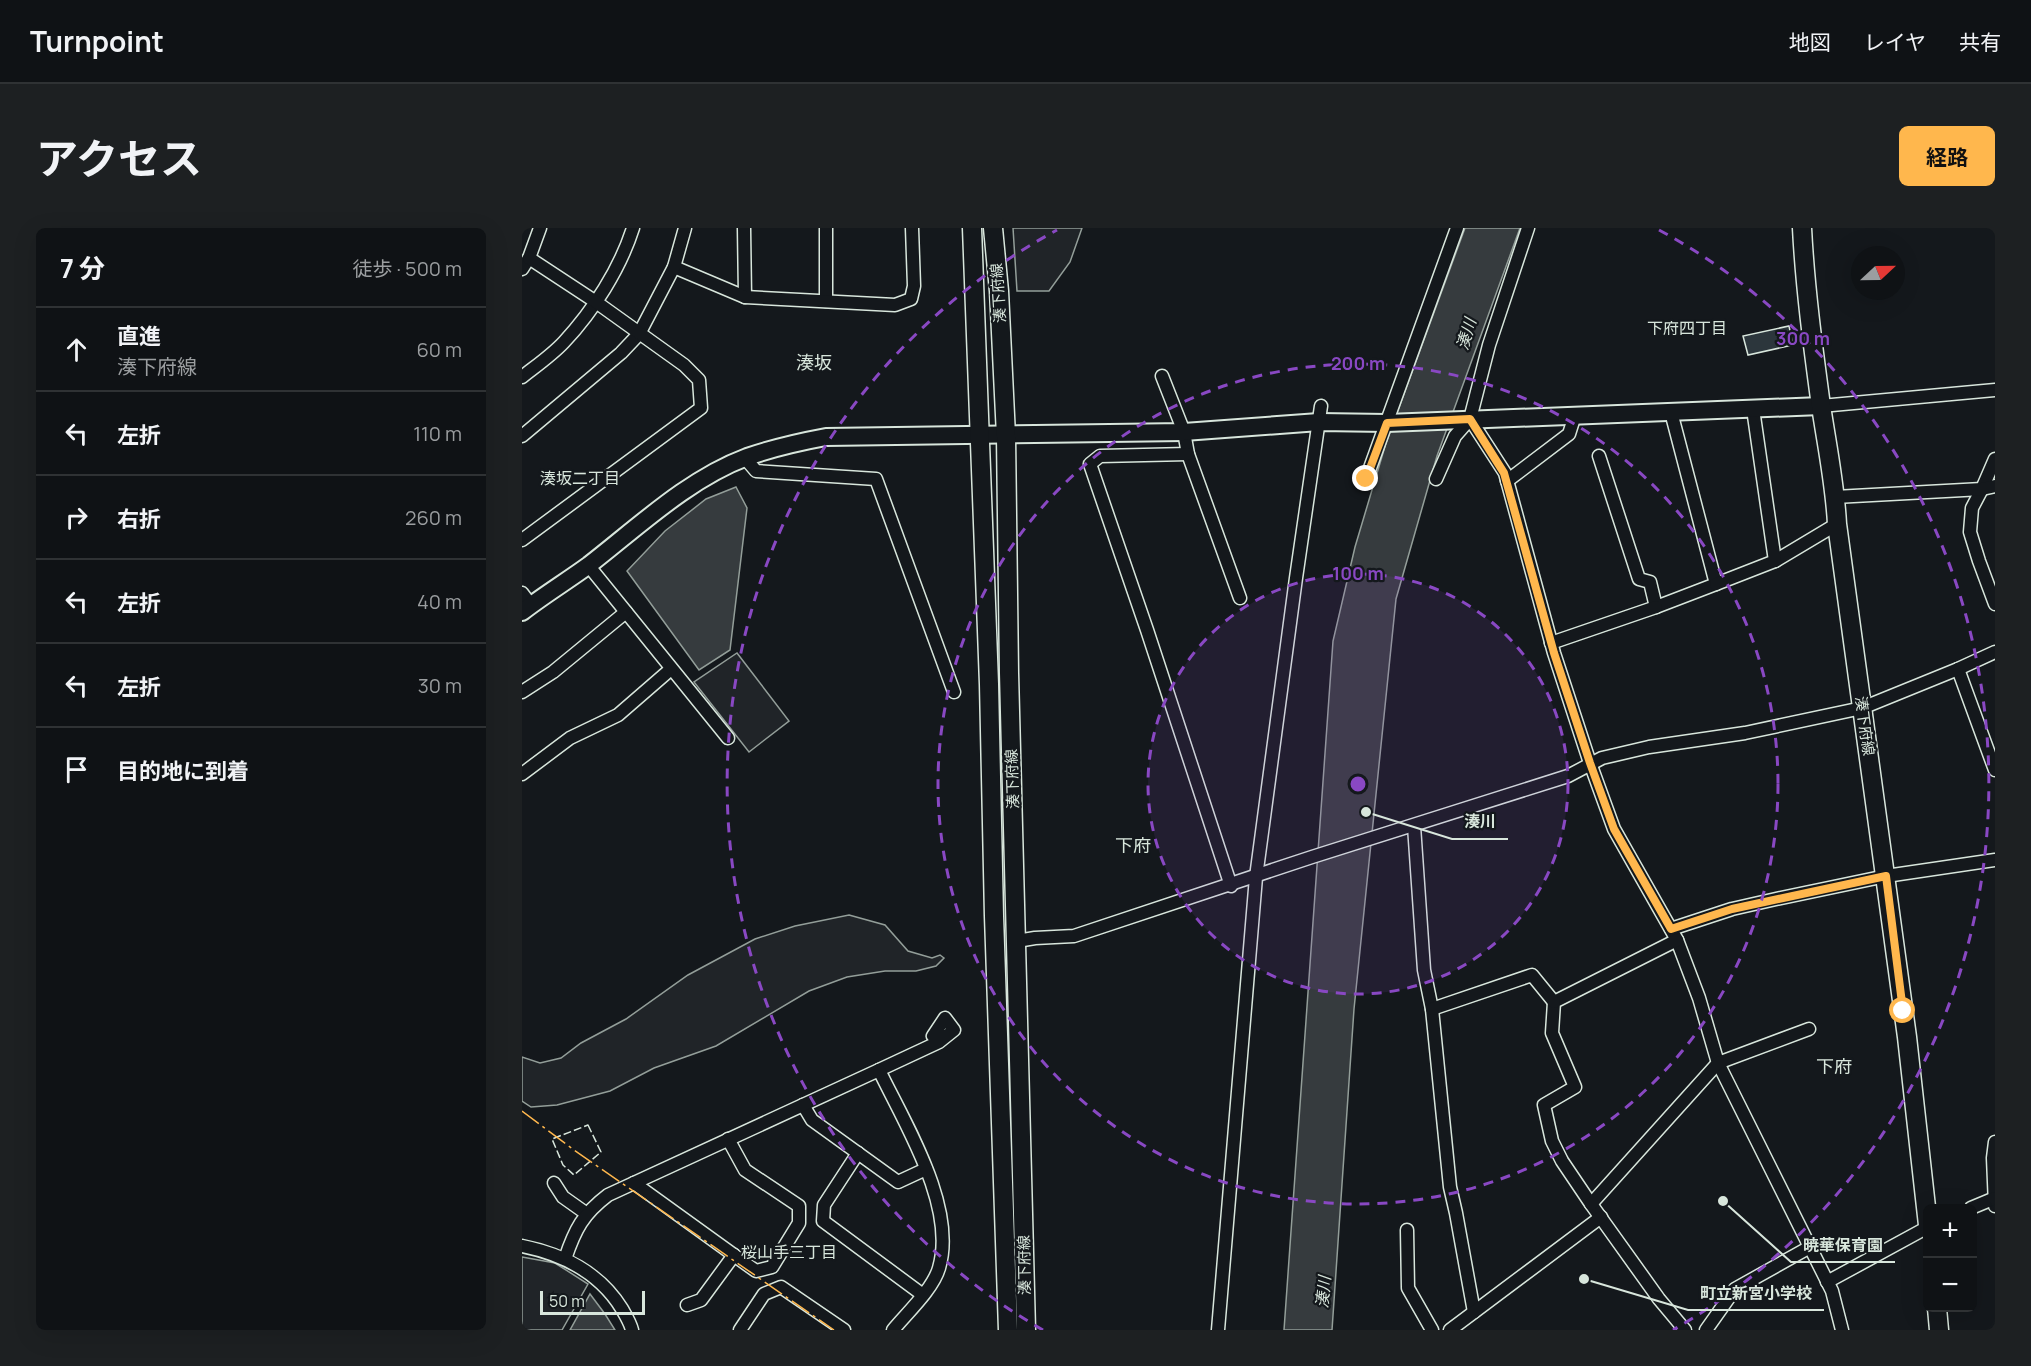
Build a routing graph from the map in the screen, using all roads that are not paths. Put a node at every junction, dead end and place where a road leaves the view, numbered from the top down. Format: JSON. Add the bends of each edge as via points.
{"nodes":[{"id":1,"x":540,"y":228,"type":"edge"},
{"id":2,"x":633,"y":228,"type":"edge"},
{"id":3,"x":685,"y":228,"type":"edge"},
{"id":4,"x":744,"y":228,"type":"edge"},
{"id":5,"x":826,"y":228,"type":"edge"},
{"id":6,"x":912,"y":228,"type":"edge"},
{"id":7,"x":972,"y":228,"type":"edge"},
{"id":8,"x":993,"y":228,"type":"edge"},
{"id":9,"x":1457,"y":228,"type":"edge"},
{"id":10,"x":1528,"y":228,"type":"edge"},
{"id":11,"x":1802,"y":228,"type":"edge"},
{"id":12,"x":529,"y":258,"type":"junction"},
{"id":13,"x":674,"y":267,"type":"junction"},
{"id":14,"x":522,"y":269,"type":"edge"},
{"id":15,"x":745,"y":297,"type":"junction"},
{"id":16,"x":826,"y":301,"type":"junction"},
{"id":17,"x":596,"y":302,"type":"junction"},
{"id":18,"x":639,"y":334,"type":"junction"},
{"id":19,"x":1162,"y":376,"type":"dead end"},
{"id":20,"x":522,"y":377,"type":"edge"},
{"id":21,"x":1995,"y":390,"type":"edge"},
{"id":22,"x":1821,"y":406,"type":"junction"},
{"id":23,"x":1753,"y":409,"type":"junction"},
{"id":24,"x":1671,"y":412,"type":"junction"},
{"id":25,"x":1320,"y":414,"type":"junction"},
{"id":26,"x":1575,"y":415,"type":"junction"},
{"id":27,"x":1470,"y":419,"type":"junction"},
{"id":28,"x":1387,"y":423,"type":"junction"},
{"id":29,"x":1184,"y":432,"type":"junction"},
{"id":30,"x":978,"y":435,"type":"junction"},
{"id":31,"x":522,"y":436,"type":"edge"},
{"id":32,"x":1006,"y":436,"type":"junction"},
{"id":33,"x":1188,"y":454,"type":"junction"},
{"id":34,"x":1599,"y":456,"type":"dead end"},
{"id":35,"x":745,"y":458,"type":"junction"},
{"id":36,"x":1995,"y":459,"type":"edge"},
{"id":37,"x":1366,"y":479,"type":"dead end"},
{"id":38,"x":1436,"y":479,"type":"dead end"},
{"id":39,"x":1507,"y":481,"type":"junction"},
{"id":40,"x":1989,"y":488,"type":"edge"},
{"id":41,"x":1835,"y":497,"type":"junction"},
{"id":42,"x":1837,"y":524,"type":"junction"},
{"id":43,"x":522,"y":540,"type":"edge"},
{"id":44,"x":1775,"y":561,"type":"junction"},
{"id":45,"x":588,"y":566,"type":"junction"},
{"id":46,"x":1716,"y":584,"type":"junction"},
{"id":47,"x":1240,"y":598,"type":"dead end"},
{"id":48,"x":525,"y":603,"type":"edge"},
{"id":49,"x":1995,"y":604,"type":"edge"},
{"id":50,"x":1656,"y":607,"type":"junction"},
{"id":51,"x":626,"y":612,"type":"junction"},
{"id":52,"x":1551,"y":643,"type":"junction"},
{"id":53,"x":1995,"y":652,"type":"edge"},
{"id":54,"x":670,"y":669,"type":"junction"},
{"id":55,"x":1958,"y":669,"type":"junction"},
{"id":56,"x":522,"y":692,"type":"edge"},
{"id":57,"x":954,"y":692,"type":"dead end"},
{"id":58,"x":1862,"y":708,"type":"junction"},
{"id":59,"x":728,"y":738,"type":"dead end"},
{"id":60,"x":1590,"y":763,"type":"junction"},
{"id":61,"x":1995,"y":770,"type":"edge"},
{"id":62,"x":522,"y":774,"type":"edge"},
{"id":63,"x":1414,"y":826,"type":"junction"},
{"id":64,"x":1995,"y":860,"type":"edge"},
{"id":65,"x":1886,"y":876,"type":"junction"},
{"id":66,"x":1256,"y":877,"type":"junction"},
{"id":67,"x":1231,"y":886,"type":"junction"},
{"id":68,"x":1674,"y":934,"type":"junction"},
{"id":69,"x":1017,"y":941,"type":"junction"},
{"id":70,"x":1554,"y":1002,"type":"junction"},
{"id":71,"x":1432,"y":1009,"type":"junction"},
{"id":72,"x":1809,"y":1029,"type":"dead end"},
{"id":73,"x":939,"y":1042,"type":"dead end"},
{"id":74,"x":1718,"y":1063,"type":"junction"},
{"id":75,"x":879,"y":1070,"type":"junction"},
{"id":76,"x":803,"y":1105,"type":"junction"},
{"id":77,"x":728,"y":1139,"type":"junction"},
{"id":78,"x":1995,"y":1142,"type":"edge"},
{"id":79,"x":858,"y":1153,"type":"junction"},
{"id":80,"x":926,"y":1169,"type":"junction"},
{"id":81,"x":554,"y":1183,"type":"dead end"},
{"id":82,"x":634,"y":1183,"type":"junction"},
{"id":83,"x":1995,"y":1201,"type":"edge"},
{"id":84,"x":1591,"y":1204,"type":"junction"},
{"id":85,"x":1925,"y":1204,"type":"edge"},
{"id":86,"x":1977,"y":1207,"type":"edge"},
{"id":87,"x":587,"y":1214,"type":"junction"},
{"id":88,"x":1601,"y":1217,"type":"junction"},
{"id":89,"x":1923,"y":1229,"type":"edge"},
{"id":90,"x":1407,"y":1230,"type":"dead end"},
{"id":91,"x":522,"y":1246,"type":"edge"},
{"id":92,"x":1810,"y":1247,"type":"junction"},
{"id":93,"x":735,"y":1255,"type":"junction"},
{"id":94,"x":565,"y":1259,"type":"junction"},
{"id":95,"x":1827,"y":1282,"type":"junction"},
{"id":96,"x":923,"y":1295,"type":"junction"},
{"id":97,"x":687,"y":1305,"type":"dead end"},
{"id":98,"x":1474,"y":1312,"type":"junction"},
{"id":99,"x":1937,"y":1312,"type":"edge"},
{"id":100,"x":632,"y":1330,"type":"edge"},
{"id":101,"x":740,"y":1330,"type":"edge"},
{"id":102,"x":844,"y":1330,"type":"edge"},
{"id":103,"x":893,"y":1330,"type":"edge"},
{"id":104,"x":1008,"y":1330,"type":"edge"},
{"id":105,"x":1026,"y":1330,"type":"edge"},
{"id":106,"x":1218,"y":1330,"type":"edge"},
{"id":107,"x":1432,"y":1330,"type":"edge"},
{"id":108,"x":1450,"y":1330,"type":"edge"},
{"id":109,"x":1685,"y":1330,"type":"edge"},
{"id":110,"x":1706,"y":1330,"type":"edge"},
{"id":111,"x":1842,"y":1330,"type":"edge"},
{"id":112,"x":1939,"y":1330,"type":"edge"}],
"edges":[{"from":1,"to":12,"type":"street"},
{"from":2,"to":17,"type":"street"},
{"from":3,"to":13,"type":"street"},
{"from":4,"to":15,"type":"street"},
{"from":5,"to":16,"type":"street"},
{"from":6,"to":16,"type":"street","via":[[911,299],[895,305]]},
{"from":7,"to":30,"type":"main road","name":"湊下府線"},
{"from":8,"to":32,"type":"main road","name":"湊下府線"},
{"from":9,"to":28,"type":"street"},
{"from":10,"to":27,"type":"street","via":[[1489,345]]},
{"from":11,"to":22,"type":"main road","name":"湊下府線"},
{"from":12,"to":14,"type":"street"},
{"from":12,"to":17,"type":"street"},
{"from":13,"to":15,"type":"street"},
{"from":13,"to":18,"type":"street"},
{"from":15,"to":16,"type":"street"},
{"from":17,"to":18,"type":"street"},
{"from":17,"to":20,"type":"street","via":[[564,343]]},
{"from":18,"to":31,"type":"street"},
{"from":18,"to":43,"type":"street","via":[[699,380],[701,408]]},
{"from":19,"to":29,"type":"street"},
{"from":21,"to":22,"type":"street"},
{"from":22,"to":23,"type":"street"},
{"from":22,"to":41,"type":"main road","name":"湊下府線"},
{"from":23,"to":24,"type":"street"},
{"from":23,"to":44,"type":"street"},
{"from":24,"to":26,"type":"street"},
{"from":24,"to":46,"type":"street"},
{"from":25,"to":28,"type":"street"},
{"from":25,"to":29,"type":"street"},
{"from":25,"to":66,"type":"street"},
{"from":26,"to":27,"type":"street"},
{"from":26,"to":39,"type":"street","via":[[1569,434]]},
{"from":27,"to":28,"type":"street"},
{"from":27,"to":38,"type":"street","via":[[1455,436]]},
{"from":27,"to":39,"type":"street"},
{"from":28,"to":37,"type":"street"},
{"from":29,"to":32,"type":"street"},
{"from":29,"to":33,"type":"street"},
{"from":30,"to":32,"type":"street"},
{"from":30,"to":35,"type":"street","via":[[826,437],[790,443]]},
{"from":30,"to":104,"type":"main road","name":"湊下府線"},
{"from":32,"to":69,"type":"main road","name":"湊下府線"},
{"from":33,"to":47,"type":"street"},
{"from":33,"to":67,"type":"street","via":[[1100,456],[1090,464]]},
{"from":34,"to":50,"type":"street","via":[[1639,579],[1650,582]]},
{"from":35,"to":45,"type":"street","via":[[660,508]]},
{"from":35,"to":57,"type":"street","via":[[756,471],[876,478]]},
{"from":36,"to":40,"type":"street"},
{"from":39,"to":52,"type":"street"},
{"from":40,"to":41,"type":"street"},
{"from":40,"to":49,"type":"street","via":[[1972,508],[1970,532]]},
{"from":41,"to":42,"type":"main road","name":"湊下府線"},
{"from":42,"to":44,"type":"street"},
{"from":42,"to":58,"type":"main road","name":"湊下府線"},
{"from":44,"to":46,"type":"street"},
{"from":45,"to":48,"type":"street"},
{"from":45,"to":51,"type":"street"},
{"from":46,"to":50,"type":"street"},
{"from":50,"to":52,"type":"street"},
{"from":51,"to":54,"type":"street"},
{"from":51,"to":56,"type":"street","via":[[553,672]]},
{"from":52,"to":60,"type":"street"},
{"from":53,"to":55,"type":"street"},
{"from":54,"to":59,"type":"street"},
{"from":54,"to":62,"type":"street","via":[[618,715],[570,738]]},
{"from":55,"to":58,"type":"street"},
{"from":55,"to":61,"type":"street"},
{"from":58,"to":60,"type":"street","via":[[1745,733],[1649,747]]},
{"from":58,"to":65,"type":"main road","name":"湊下府線"},
{"from":60,"to":63,"type":"street","via":[[1568,776]]},
{"from":60,"to":68,"type":"street","via":[[1614,829]]},
{"from":63,"to":66,"type":"street"},
{"from":63,"to":71,"type":"street","via":[[1424,970]]},
{"from":64,"to":65,"type":"street"},
{"from":65,"to":68,"type":"street","via":[[1732,909]]},
{"from":65,"to":85,"type":"main road","name":"湊下府線"},
{"from":66,"to":67,"type":"street"},
{"from":66,"to":106,"type":"street"},
{"from":67,"to":69,"type":"street","via":[[1074,936]]},
{"from":68,"to":70,"type":"street"},
{"from":68,"to":74,"type":"street","via":[[1699,998]]},
{"from":69,"to":105,"type":"main road","name":"湊下府線"},
{"from":70,"to":71,"type":"street","via":[[1532,975]]},
{"from":70,"to":84,"type":"street","via":[[1552,1033],[1575,1087],[1544,1105],[1552,1141]]},
{"from":71,"to":98,"type":"street","via":[[1450,1187]]},
{"from":72,"to":74,"type":"street"},
{"from":73,"to":75,"type":"street"},
{"from":74,"to":84,"type":"street"},
{"from":74,"to":92,"type":"street"},
{"from":75,"to":76,"type":"street"},
{"from":75,"to":80,"type":"street"},
{"from":76,"to":77,"type":"street"},
{"from":76,"to":79,"type":"street","via":[[812,1120]]},
{"from":77,"to":82,"type":"street"},
{"from":77,"to":93,"type":"street","via":[[745,1170],[799,1206],[799,1223],[772,1268],[756,1271]]},
{"from":78,"to":83,"type":"street"},
{"from":79,"to":80,"type":"street","via":[[898,1182]]},
{"from":79,"to":96,"type":"street","via":[[824,1205],[823,1221]]},
{"from":80,"to":96,"type":"street","via":[[939,1208],[944,1240],[939,1269]]},
{"from":81,"to":87,"type":"street","via":[[563,1197]]},
{"from":82,"to":87,"type":"street","via":[[608,1195]]},
{"from":82,"to":93,"type":"street"},
{"from":83,"to":86,"type":"street"},
{"from":84,"to":88,"type":"street"},
{"from":87,"to":94,"type":"street","via":[[575,1230]]},
{"from":88,"to":98,"type":"street"},
{"from":88,"to":109,"type":"street"},
{"from":89,"to":95,"type":"street"},
{"from":90,"to":107,"type":"street","via":[[1408,1288]]},
{"from":91,"to":94,"type":"street"},
{"from":92,"to":95,"type":"street"},
{"from":92,"to":110,"type":"street","via":[[1735,1289]]},
{"from":93,"to":97,"type":"street","via":[[701,1300]]},
{"from":94,"to":100,"type":"street","via":[[594,1276],[615,1298]]},
{"from":95,"to":111,"type":"street"},
{"from":96,"to":103,"type":"street"},
{"from":98,"to":108,"type":"street"},
{"from":99,"to":112,"type":"main road"},
{"from":101,"to":102,"type":"street","via":[[764,1294],[781,1287]]}]}
